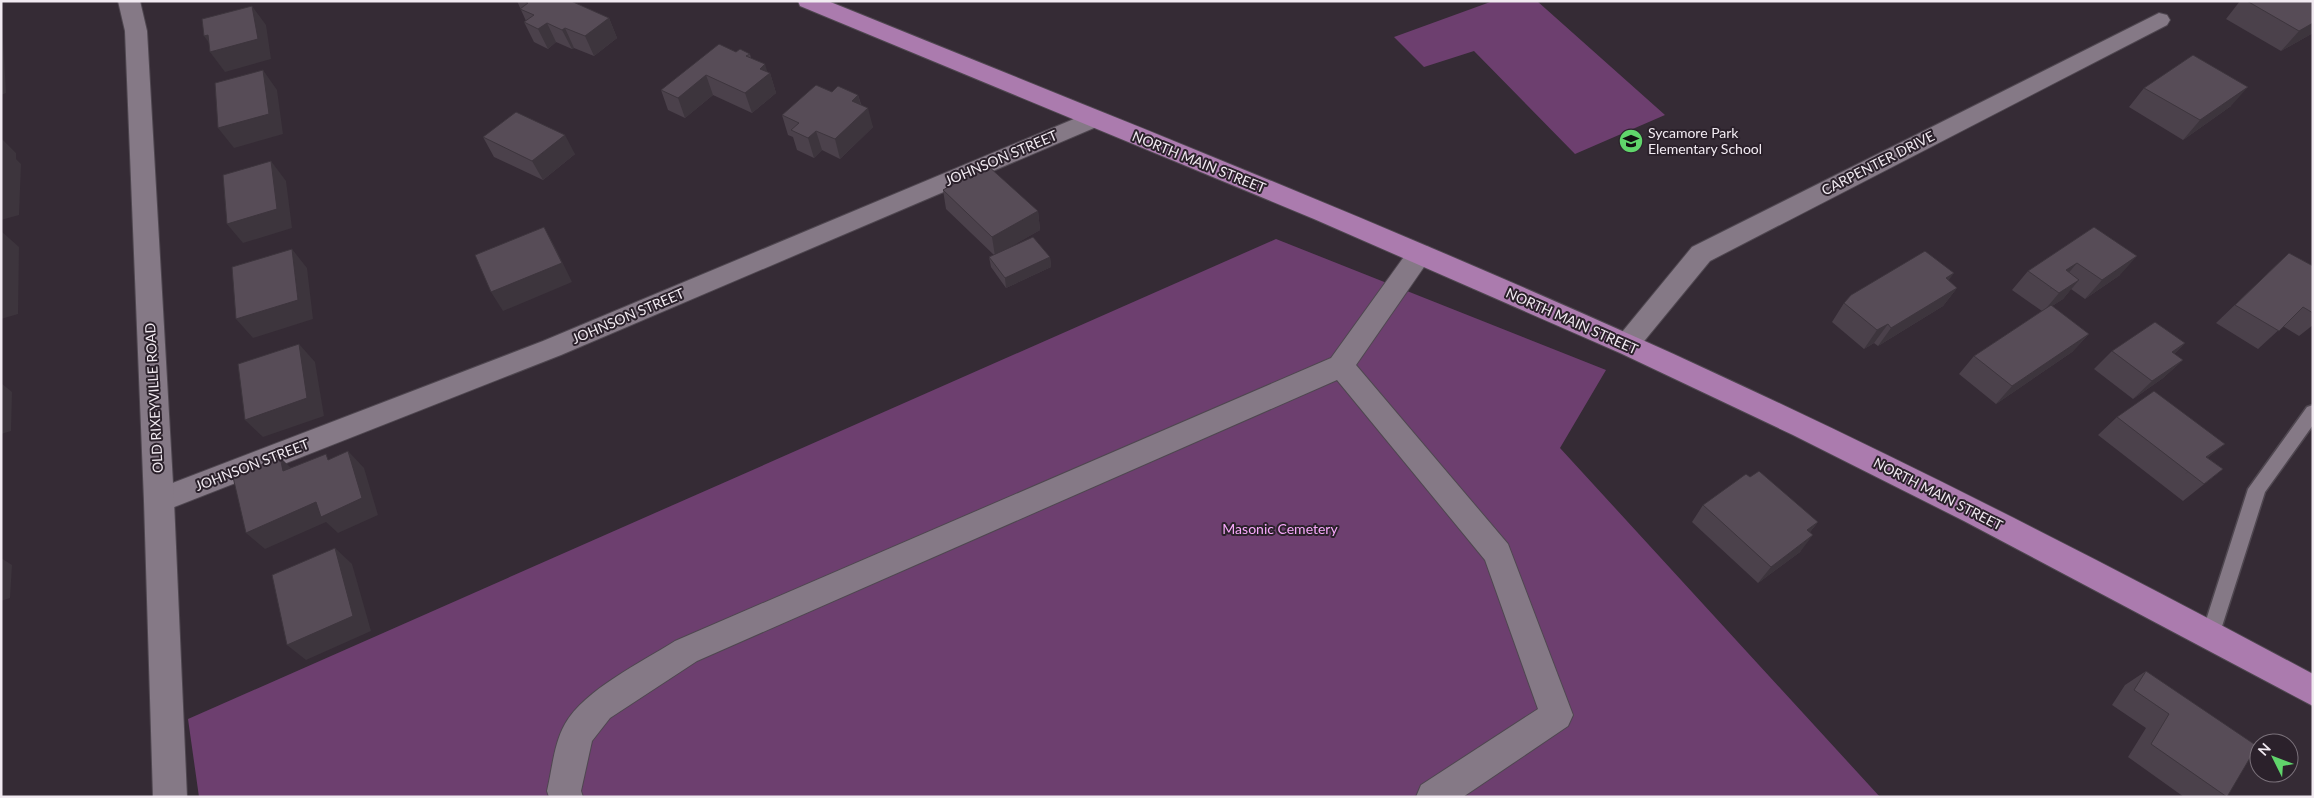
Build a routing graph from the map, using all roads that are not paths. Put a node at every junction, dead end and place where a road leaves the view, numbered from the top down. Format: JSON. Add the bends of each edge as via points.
{"nodes":[{"id":1,"x":129,"y":1,"type":"edge"},
{"id":2,"x":808,"y":1,"type":"edge"},
{"id":3,"x":2159,"y":20,"type":"dead end"},
{"id":4,"x":1093,"y":119,"type":"junction"},
{"id":5,"x":1420,"y":254,"type":"junction"},
{"id":6,"x":1626,"y":344,"type":"junction"},
{"id":7,"x":1341,"y":366,"type":"junction"},
{"id":8,"x":2313,"y":412,"type":"edge"},
{"id":9,"x":159,"y":501,"type":"junction"},
{"id":10,"x":2210,"y":636,"type":"junction"},
{"id":11,"x":2313,"y":691,"type":"edge"},
{"id":12,"x":170,"y":797,"type":"edge"},
{"id":13,"x":566,"y":797,"type":"edge"},
{"id":14,"x":1433,"y":797,"type":"edge"}],
"edges":[{"from":1,"to":9,"type":"street","name":"OLD RIXEYVILLE ROAD","via":[[136,31]]},
{"from":2,"to":4,"type":"main road","name":"NORTH MAIN STREET"},
{"from":3,"to":6,"type":"street","name":"CARPENTER DRIVE","via":[[1701,254]]},
{"from":4,"to":5,"type":"main road","name":"NORTH MAIN STREET"},
{"from":4,"to":9,"type":"street","name":"JOHNSON STREET","via":[[552,348]]},
{"from":5,"to":6,"type":"main road","name":"NORTH MAIN STREET"},
{"from":5,"to":7,"type":"street"},
{"from":6,"to":10,"type":"main road","name":"NORTH MAIN STREET","via":[[1845,447],[2038,544]]},
{"from":7,"to":13,"type":"street","via":[[686,651],[599,707],[577,734],[564,791]]},
{"from":7,"to":14,"type":"street","via":[[1497,553],[1557,715]]},
{"from":8,"to":10,"type":"lane","via":[[2257,489]]},
{"from":9,"to":12,"type":"street","name":"OLD RIXEYVILLE ROAD"},
{"from":10,"to":11,"type":"main road","name":"NORTH MAIN STREET"}]}
